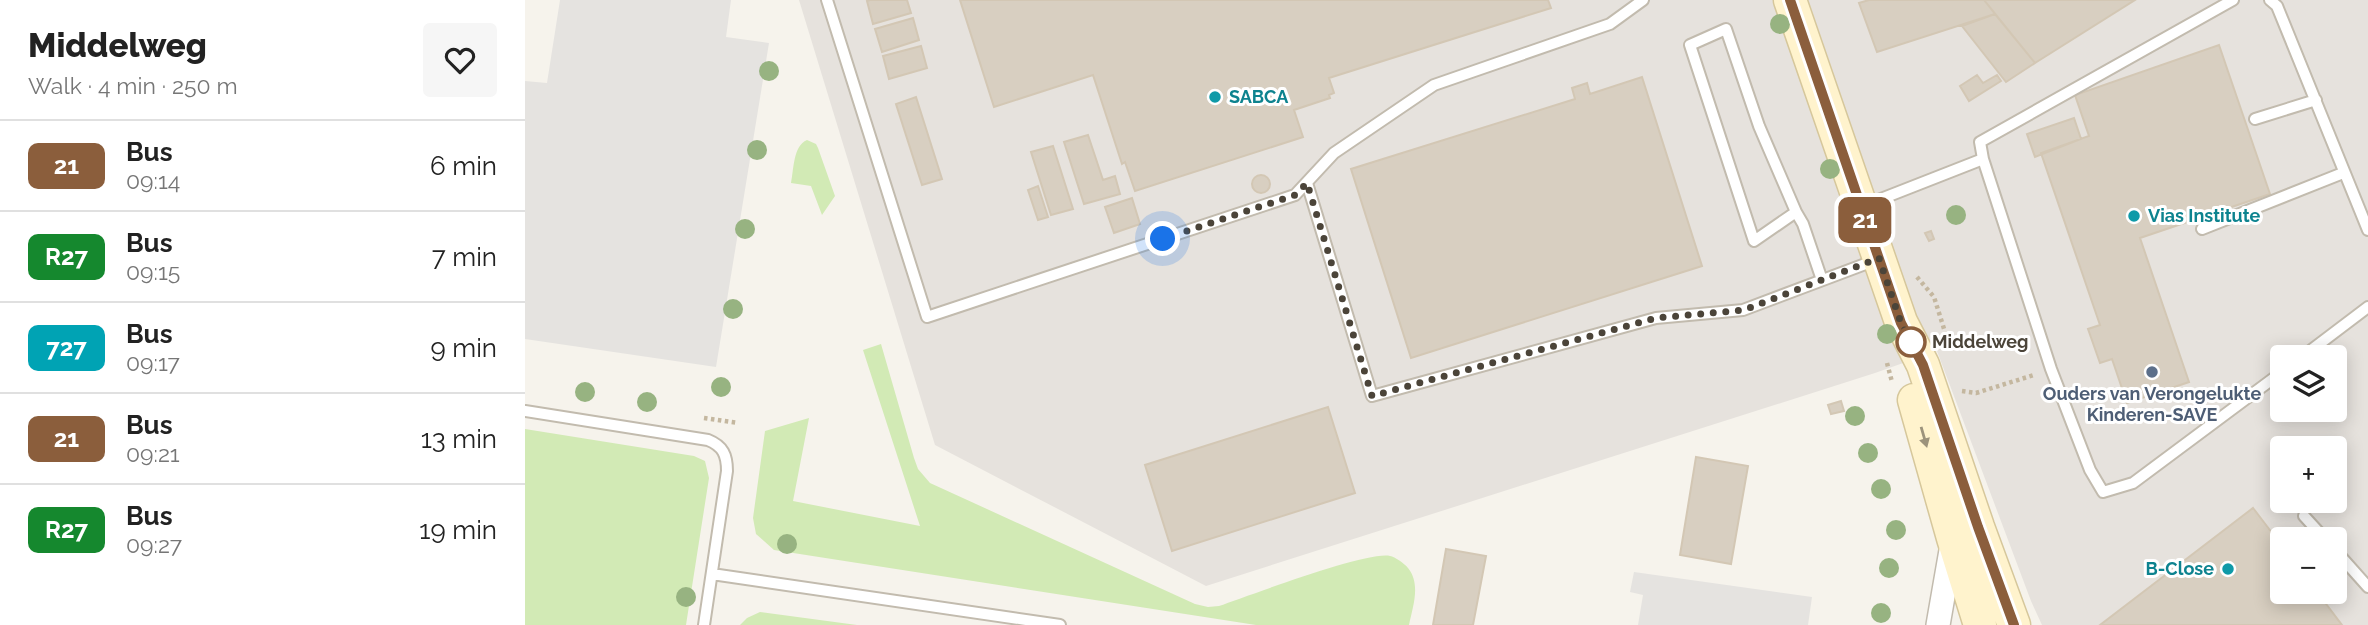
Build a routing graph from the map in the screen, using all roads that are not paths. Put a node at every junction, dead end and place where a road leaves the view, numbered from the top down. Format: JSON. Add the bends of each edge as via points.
{"nodes":[{"id":1,"x":827,"y":0,"type":"edge"},
{"id":2,"x":1643,"y":0,"type":"edge"},
{"id":3,"x":1790,"y":0,"type":"edge"},
{"id":4,"x":2233,"y":0,"type":"edge"},
{"id":5,"x":2270,"y":0,"type":"edge"},
{"id":6,"x":2316,"y":100,"type":"junction"},
{"id":7,"x":2255,"y":119,"type":"dead end"},
{"id":8,"x":1983,"y":159,"type":"junction"},
{"id":9,"x":2343,"y":173,"type":"junction"},
{"id":10,"x":1307,"y":183,"type":"junction"},
{"id":11,"x":1861,"y":207,"type":"junction"},
{"id":12,"x":1796,"y":212,"type":"junction"},
{"id":13,"x":2202,"y":229,"type":"dead end"},
{"id":14,"x":2368,"y":230,"type":"edge"},
{"id":15,"x":1879,"y":258,"type":"junction"},
{"id":16,"x":1822,"y":280,"type":"junction"},
{"id":17,"x":2368,"y":307,"type":"edge"},
{"id":18,"x":1901,"y":323,"type":"junction"},
{"id":19,"x":2318,"y":345,"type":"edge"},
{"id":20,"x":2270,"y":381,"type":"edge"},
{"id":21,"x":525,"y":411,"type":"edge"},
{"id":22,"x":2304,"y":516,"type":"dead end"},
{"id":23,"x":2314,"y":527,"type":"edge"},
{"id":24,"x":1953,"y":538,"type":"junction"},
{"id":25,"x":2347,"y":563,"type":"edge"},
{"id":26,"x":712,"y":574,"type":"junction"},
{"id":27,"x":2368,"y":587,"type":"edge"},
{"id":28,"x":704,"y":625,"type":"edge"},
{"id":29,"x":1060,"y":625,"type":"edge"},
{"id":30,"x":1938,"y":625,"type":"edge"},
{"id":31,"x":1980,"y":625,"type":"edge"},
{"id":32,"x":2014,"y":625,"type":"edge"}],
"edges":[{"from":1,"to":10,"type":"lane","via":[[927,317],[1295,195]]},
{"from":2,"to":10,"type":"lane","via":[[1610,24],[1434,85],[1334,153]]},
{"from":3,"to":11,"type":"main road"},
{"from":4,"to":8,"type":"lane","via":[[1980,142]]},
{"from":5,"to":6,"type":"lane","via":[[2277,6]]},
{"from":6,"to":7,"type":"lane"},
{"from":6,"to":9,"type":"lane"},
{"from":8,"to":11,"type":"lane"},
{"from":8,"to":20,"type":"lane","via":[[2051,369],[2089,470],[2103,492],[2133,482]]},
{"from":9,"to":13,"type":"lane"},
{"from":9,"to":14,"type":"lane"},
{"from":10,"to":16,"type":"lane","via":[[1372,396],[1656,318],[1744,310]]},
{"from":11,"to":15,"type":"main road"},
{"from":12,"to":12,"type":"lane","via":[[1759,126],[1726,29],[1690,45],[1754,241]]},
{"from":12,"to":16,"type":"lane"},
{"from":15,"to":16,"type":"lane"},
{"from":15,"to":18,"type":"main road"},
{"from":17,"to":19,"type":"lane"},
{"from":18,"to":24,"type":"main road","one_way":true,"via":[[1907,369]]},
{"from":18,"to":32,"type":"main road","via":[[1923,365]]},
{"from":21,"to":26,"type":"lane","via":[[717,444],[727,460],[727,471]]},
{"from":22,"to":23,"type":"lane"},
{"from":24,"to":30,"type":"street"},
{"from":24,"to":31,"type":"main road"},
{"from":25,"to":27,"type":"lane"},
{"from":26,"to":28,"type":"lane"},
{"from":26,"to":29,"type":"lane"}]}
